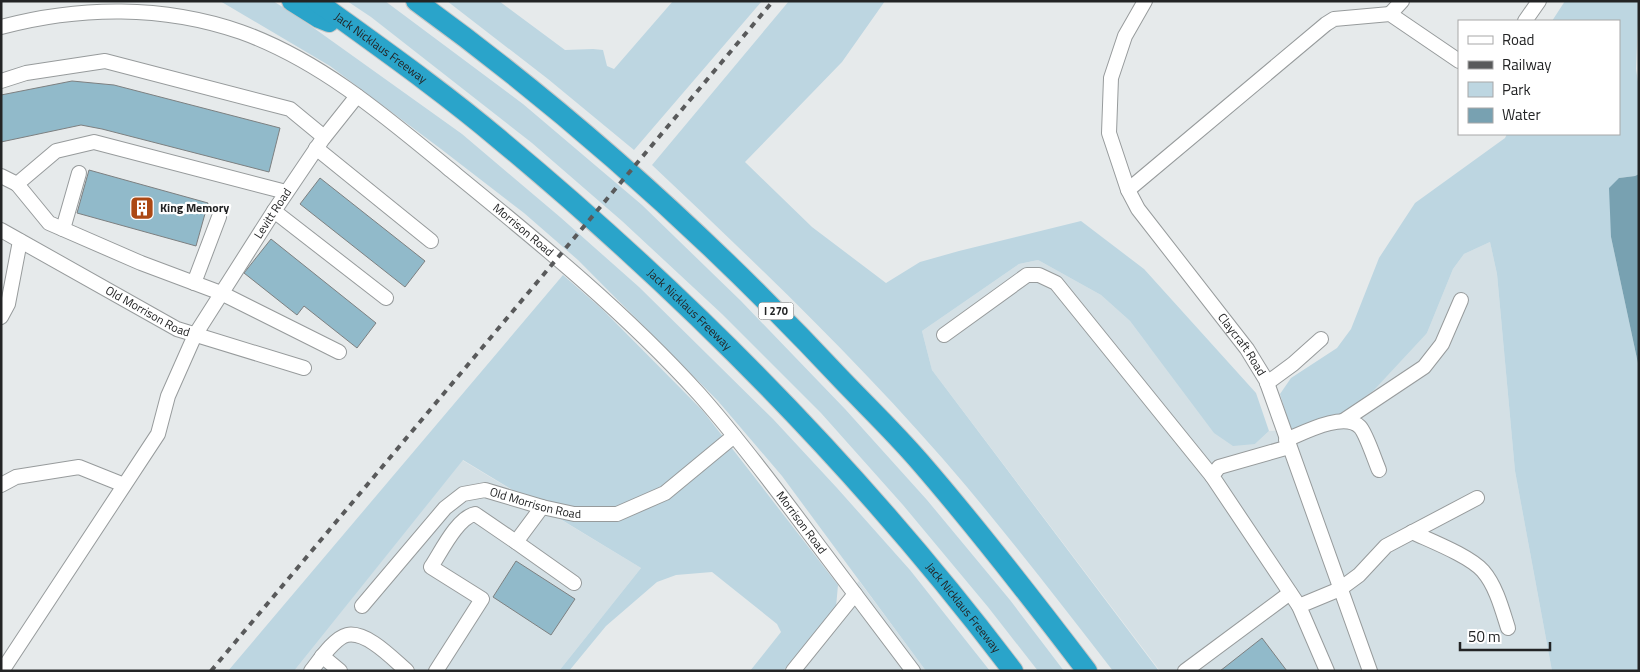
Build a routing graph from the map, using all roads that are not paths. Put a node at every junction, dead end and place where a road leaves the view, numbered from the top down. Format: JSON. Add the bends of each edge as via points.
{"nodes":[{"id":1,"x":292,"y":1,"type":"edge"},
{"id":2,"x":316,"y":1,"type":"edge"},
{"id":3,"x":416,"y":1,"type":"edge"},
{"id":4,"x":1145,"y":1,"type":"edge"},
{"id":5,"x":1402,"y":1,"type":"edge"},
{"id":6,"x":1539,"y":1,"type":"edge"},
{"id":7,"x":1390,"y":14,"type":"junction"},
{"id":8,"x":1527,"y":20,"type":"edge"},
{"id":9,"x":1,"y":27,"type":"edge"},
{"id":10,"x":367,"y":38,"type":"junction"},
{"id":11,"x":1458,"y":60,"type":"edge"},
{"id":12,"x":1,"y":81,"type":"edge"},
{"id":13,"x":357,"y":96,"type":"junction"},
{"id":14,"x":324,"y":137,"type":"junction"},
{"id":15,"x":316,"y":148,"type":"junction"},
{"id":16,"x":79,"y":173,"type":"dead end"},
{"id":17,"x":1,"y":176,"type":"edge"},
{"id":18,"x":17,"y":184,"type":"junction"},
{"id":19,"x":1128,"y":190,"type":"junction"},
{"id":20,"x":286,"y":192,"type":"junction"},
{"id":21,"x":274,"y":211,"type":"junction"},
{"id":22,"x":219,"y":217,"type":"dead end"},
{"id":23,"x":63,"y":229,"type":"junction"},
{"id":24,"x":1,"y":230,"type":"edge"},
{"id":25,"x":20,"y":241,"type":"junction"},
{"id":26,"x":431,"y":241,"type":"dead end"},
{"id":27,"x":194,"y":283,"type":"junction"},
{"id":28,"x":221,"y":293,"type":"junction"},
{"id":29,"x":386,"y":298,"type":"dead end"},
{"id":30,"x":1461,"y":300,"type":"dead end"},
{"id":31,"x":1,"y":317,"type":"edge"},
{"id":32,"x":195,"y":335,"type":"junction"},
{"id":33,"x":944,"y":335,"type":"dead end"},
{"id":34,"x":1321,"y":339,"type":"dead end"},
{"id":35,"x":339,"y":352,"type":"dead end"},
{"id":36,"x":304,"y":368,"type":"dead end"},
{"id":37,"x":1266,"y":383,"type":"junction"},
{"id":38,"x":1343,"y":421,"type":"junction"},
{"id":39,"x":734,"y":436,"type":"junction"},
{"id":40,"x":1287,"y":444,"type":"junction"},
{"id":41,"x":1379,"y":470,"type":"dead end"},
{"id":42,"x":1212,"y":476,"type":"junction"},
{"id":43,"x":1,"y":485,"type":"edge"},
{"id":44,"x":124,"y":485,"type":"junction"},
{"id":45,"x":1477,"y":498,"type":"dead end"},
{"id":46,"x":542,"y":507,"type":"junction"},
{"id":47,"x":1412,"y":532,"type":"junction"},
{"id":48,"x":516,"y":542,"type":"junction"},
{"id":49,"x":574,"y":583,"type":"dead end"},
{"id":50,"x":1340,"y":589,"type":"junction"},
{"id":51,"x":1290,"y":593,"type":"junction"},
{"id":52,"x":855,"y":594,"type":"junction"},
{"id":53,"x":362,"y":606,"type":"dead end"},
{"id":54,"x":1299,"y":606,"type":"junction"},
{"id":55,"x":1508,"y":628,"type":"dead end"},
{"id":56,"x":322,"y":656,"type":"junction"},
{"id":57,"x":2,"y":671,"type":"edge"},
{"id":58,"x":311,"y":671,"type":"edge"},
{"id":59,"x":340,"y":671,"type":"edge"},
{"id":60,"x":407,"y":671,"type":"edge"},
{"id":61,"x":436,"y":671,"type":"edge"},
{"id":62,"x":793,"y":671,"type":"edge"},
{"id":63,"x":913,"y":671,"type":"edge"},
{"id":64,"x":1013,"y":671,"type":"edge"},
{"id":65,"x":1087,"y":671,"type":"edge"},
{"id":66,"x":1185,"y":671,"type":"edge"},
{"id":67,"x":1327,"y":671,"type":"edge"},
{"id":68,"x":1370,"y":671,"type":"edge"}],
"edges":[{"from":1,"to":10,"type":"highway","via":[[318,18]]},
{"from":2,"to":10,"type":"highway","name":"Jack Nicklaus Freeway"},
{"from":3,"to":65,"type":"highway","number":"I 270","via":[[537,94],[707,242],[918,460],[1005,564]]},
{"from":4,"to":19,"type":"street","name":"Claycraft Road","via":[[1125,36],[1111,78],[1109,133]]},
{"from":5,"to":7,"type":"street"},
{"from":6,"to":8,"type":"street"},
{"from":7,"to":11,"type":"street"},
{"from":7,"to":19,"type":"street","via":[[1334,20],[1326,24]]},
{"from":9,"to":13,"type":"street","name":"Morrison Road","via":[[61,14],[92,12],[149,12],[180,16],[240,32],[272,45],[299,58]]},
{"from":10,"to":64,"type":"highway","name":"Jack Nicklaus Freeway","via":[[498,138],[662,282],[777,395],[854,479]]},
{"from":12,"to":14,"type":"street","via":[[26,73],[105,61],[290,109]]},
{"from":13,"to":14,"type":"street","name":"Levitt Road"},
{"from":13,"to":39,"type":"street","name":"Morrison Road","via":[[499,209],[590,287],[698,393]]},
{"from":14,"to":15,"type":"street","name":"Levitt Road"},
{"from":15,"to":20,"type":"street","name":"Levitt Road"},
{"from":15,"to":26,"type":"street"},
{"from":16,"to":23,"type":"street"},
{"from":17,"to":18,"type":"street"},
{"from":18,"to":20,"type":"street","via":[[56,151],[94,142]]},
{"from":18,"to":23,"type":"street","via":[[49,223]]},
{"from":19,"to":37,"type":"street","name":"Claycraft Road","via":[[1156,235],[1247,350]]},
{"from":20,"to":21,"type":"street","name":"Levitt Road"},
{"from":21,"to":28,"type":"street","name":"Levitt Road"},
{"from":21,"to":29,"type":"street"},
{"from":22,"to":27,"type":"street"},
{"from":23,"to":27,"type":"street"},
{"from":24,"to":25,"type":"street","name":"Old Morrison Road"},
{"from":25,"to":31,"type":"street","via":[[8,304]]},
{"from":25,"to":32,"type":"street","name":"Old Morrison Road","via":[[177,329]]},
{"from":27,"to":28,"type":"street"},
{"from":28,"to":32,"type":"street","name":"Levitt Road"},
{"from":28,"to":35,"type":"street"},
{"from":30,"to":38,"type":"street","via":[[1442,344],[1424,367]]},
{"from":32,"to":36,"type":"street","name":"Old Morrison Road"},
{"from":32,"to":44,"type":"street","name":"Levitt Road","via":[[168,396],[158,434]]},
{"from":33,"to":42,"type":"street","via":[[1027,275],[1039,275],[1056,283]]},
{"from":34,"to":37,"type":"street"},
{"from":37,"to":40,"type":"street","name":"Claycraft Road"},
{"from":38,"to":40,"type":"street","via":[[1325,424]]},
{"from":38,"to":41,"type":"street","via":[[1360,428]]},
{"from":39,"to":46,"type":"street","name":"Old Morrison Road","via":[[665,493],[617,514],[574,514]]},
{"from":39,"to":52,"type":"street","name":"Morrison Road"},
{"from":40,"to":42,"type":"street","via":[[1219,467]]},
{"from":40,"to":50,"type":"street","name":"Claycraft Road"},
{"from":42,"to":51,"type":"street"},
{"from":43,"to":44,"type":"street","via":[[16,477],[79,467]]},
{"from":44,"to":57,"type":"street","name":"Levitt Road"},
{"from":45,"to":47,"type":"street"},
{"from":46,"to":48,"type":"street"},
{"from":46,"to":53,"type":"street","name":"Old Morrison Road","via":[[486,490],[463,494],[445,508]]},
{"from":47,"to":50,"type":"street","via":[[1386,546],[1360,575]]},
{"from":47,"to":55,"type":"street","via":[[1483,570],[1497,596]]},
{"from":48,"to":49,"type":"street"},
{"from":48,"to":61,"type":"street","via":[[475,514],[470,515],[459,524],[431,567],[482,599]]},
{"from":50,"to":54,"type":"street"},
{"from":50,"to":68,"type":"street","name":"Claycraft Road"},
{"from":51,"to":54,"type":"street"},
{"from":51,"to":66,"type":"street"},
{"from":52,"to":62,"type":"street"},
{"from":52,"to":63,"type":"street","name":"Morrison Road"},
{"from":54,"to":67,"type":"street"},
{"from":56,"to":58,"type":"street"},
{"from":56,"to":59,"type":"street"},
{"from":56,"to":60,"type":"street","via":[[346,635],[361,636],[377,645]]}]}
